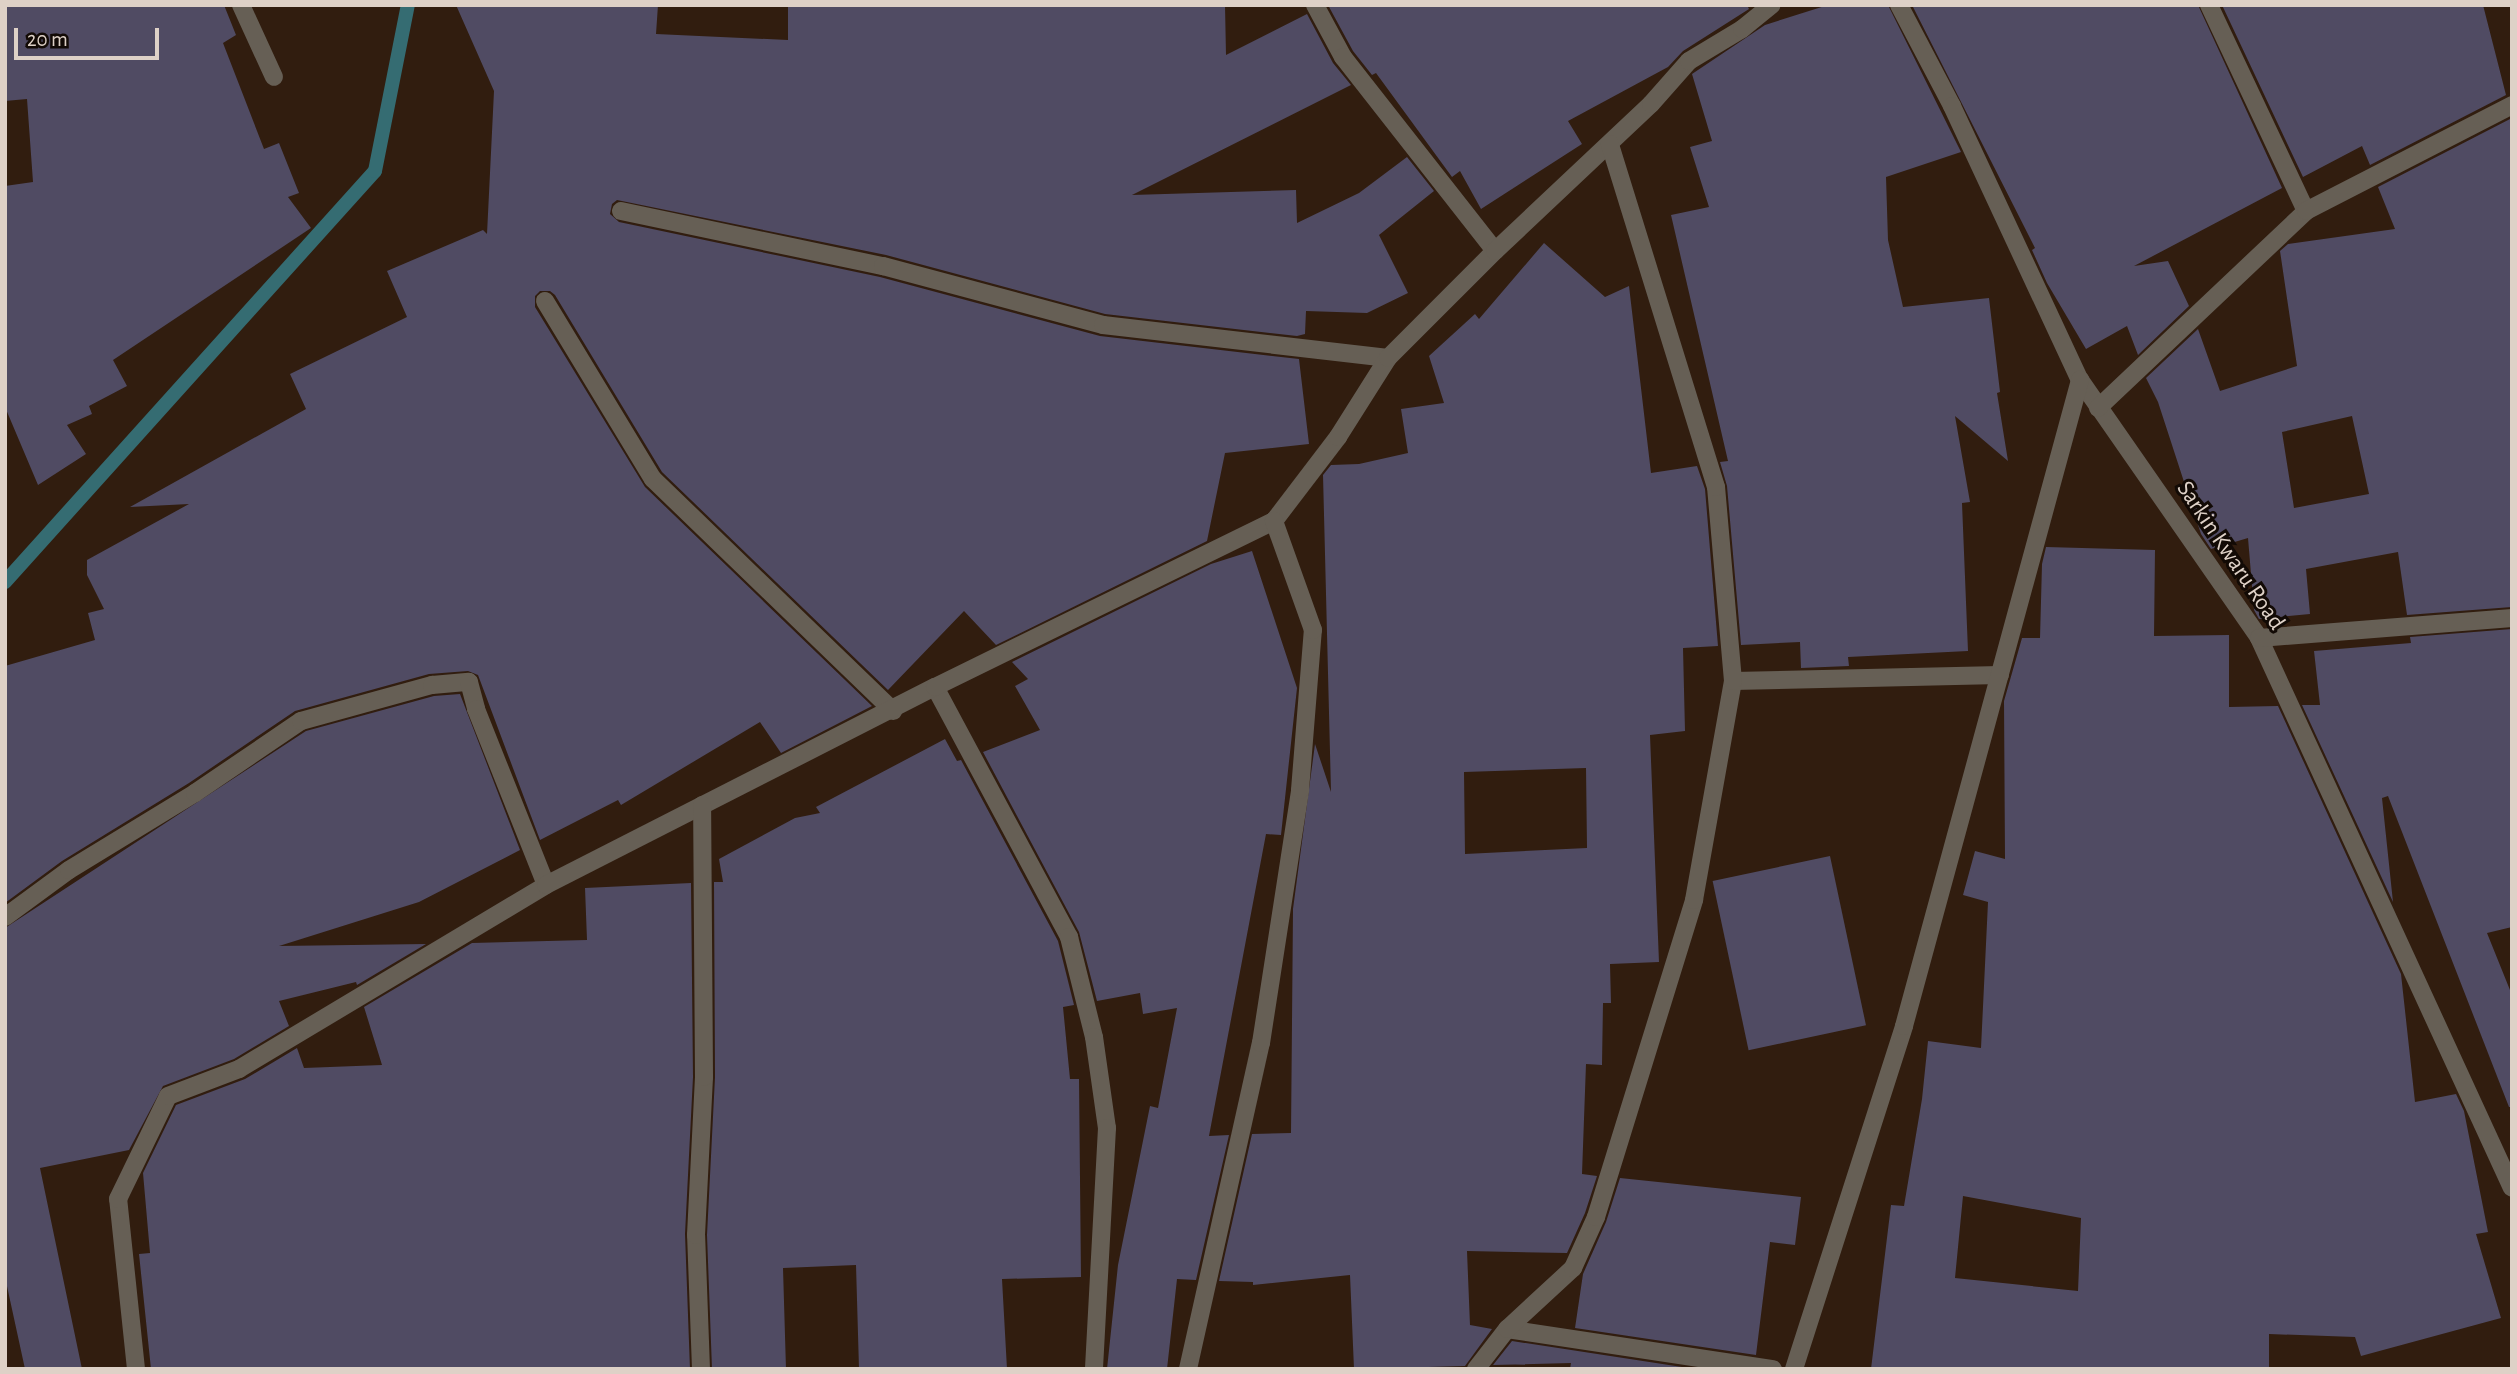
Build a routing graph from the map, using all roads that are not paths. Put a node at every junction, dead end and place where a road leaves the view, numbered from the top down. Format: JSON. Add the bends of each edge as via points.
{"nodes":[{"id":1,"x":241,"y":5,"type":"edge"},
{"id":2,"x":1315,"y":5,"type":"edge"},
{"id":3,"x":1772,"y":5,"type":"edge"},
{"id":4,"x":1899,"y":5,"type":"edge"},
{"id":5,"x":2209,"y":5,"type":"edge"},
{"id":6,"x":274,"y":76,"type":"dead end"},
{"id":7,"x":2512,"y":105,"type":"edge"},
{"id":8,"x":1610,"y":144,"type":"junction"},
{"id":9,"x":621,"y":211,"type":"dead end"},
{"id":10,"x":2306,"y":211,"type":"junction"},
{"id":11,"x":1495,"y":251,"type":"junction"},
{"id":12,"x":545,"y":301,"type":"dead end"},
{"id":13,"x":1388,"y":358,"type":"junction"},
{"id":14,"x":2080,"y":380,"type":"junction"},
{"id":15,"x":2098,"y":408,"type":"junction"},
{"id":16,"x":1274,"y":522,"type":"junction"},
{"id":17,"x":2512,"y":618,"type":"edge"},
{"id":18,"x":2259,"y":638,"type":"junction"},
{"id":19,"x":2000,"y":675,"type":"junction"},
{"id":20,"x":1733,"y":681,"type":"junction"},
{"id":21,"x":935,"y":687,"type":"junction"},
{"id":22,"x":893,"y":711,"type":"junction"},
{"id":23,"x":702,"y":805,"type":"junction"},
{"id":24,"x":546,"y":885,"type":"junction"},
{"id":25,"x":5,"y":917,"type":"edge"},
{"id":26,"x":2512,"y":1188,"type":"edge"},
{"id":27,"x":1507,"y":1329,"type":"junction"},
{"id":28,"x":136,"y":1369,"type":"edge"},
{"id":29,"x":701,"y":1369,"type":"edge"},
{"id":30,"x":1094,"y":1369,"type":"edge"},
{"id":31,"x":1188,"y":1369,"type":"edge"},
{"id":32,"x":1476,"y":1369,"type":"edge"},
{"id":33,"x":1773,"y":1369,"type":"edge"},
{"id":34,"x":1794,"y":1369,"type":"edge"}],
"edges":[{"from":1,"to":6,"type":"street"},
{"from":2,"to":11,"type":"street","via":[[1343,57]]},
{"from":3,"to":8,"type":"street","via":[[1689,61]]},
{"from":4,"to":14,"type":"street","name":"Sarkin Kwaru Road","via":[[1952,106]]},
{"from":5,"to":10,"type":"street"},
{"from":7,"to":10,"type":"street"},
{"from":8,"to":11,"type":"street"},
{"from":8,"to":20,"type":"street","via":[[1716,487]]},
{"from":9,"to":13,"type":"street","via":[[883,266],[1103,325]]},
{"from":10,"to":15,"type":"street"},
{"from":11,"to":13,"type":"street"},
{"from":12,"to":22,"type":"street","via":[[653,479]]},
{"from":13,"to":16,"type":"street","via":[[1338,437]]},
{"from":14,"to":15,"type":"street","name":"Sarkin Kwaru Road"},
{"from":14,"to":19,"type":"street"},
{"from":15,"to":18,"type":"street","name":"Sarkin Kwaru Road"},
{"from":16,"to":21,"type":"street"},
{"from":16,"to":31,"type":"street","via":[[1313,630],[1300,790],[1261,1043]]},
{"from":17,"to":18,"type":"street"},
{"from":18,"to":26,"type":"street","name":"Sarkin Kwaru Road"},
{"from":19,"to":20,"type":"street"},
{"from":19,"to":34,"type":"street","via":[[1905,1026]]},
{"from":20,"to":27,"type":"street","via":[[1694,900],[1596,1217],[1573,1268]]},
{"from":21,"to":22,"type":"street"},
{"from":21,"to":30,"type":"street","via":[[1069,936],[1094,1037],[1107,1128]]},
{"from":22,"to":23,"type":"street"},
{"from":23,"to":24,"type":"street"},
{"from":23,"to":29,"type":"street","via":[[704,1077],[696,1235]]},
{"from":24,"to":25,"type":"street","via":[[469,682],[432,685],[301,721],[69,870]]},
{"from":24,"to":28,"type":"street","via":[[239,1069],[168,1096],[118,1199]]},
{"from":27,"to":32,"type":"street"},
{"from":27,"to":33,"type":"street"}]}
